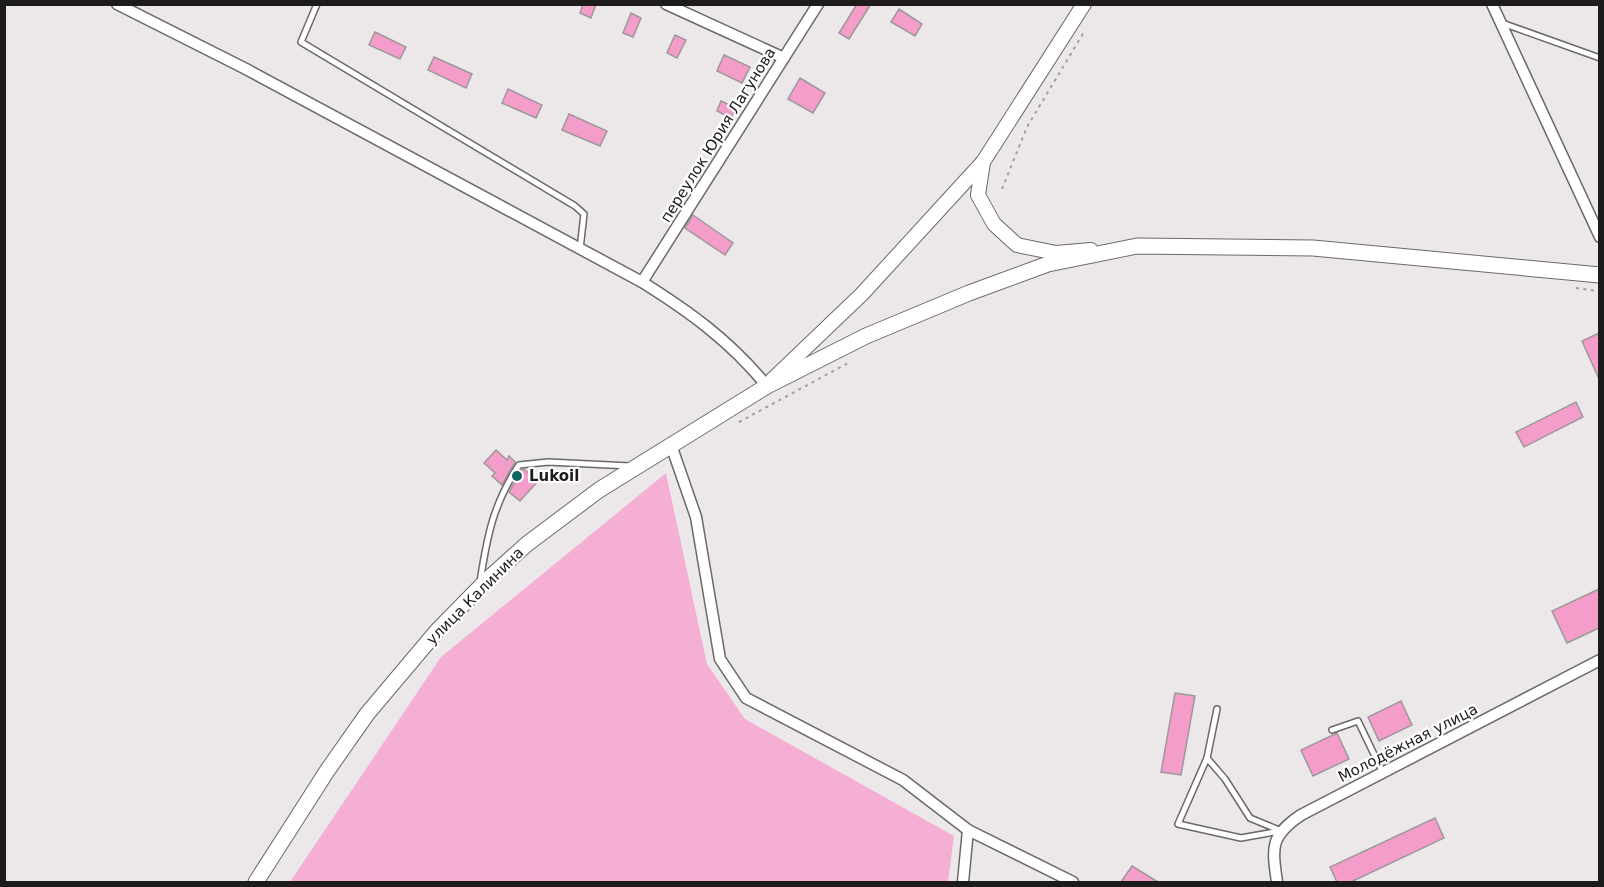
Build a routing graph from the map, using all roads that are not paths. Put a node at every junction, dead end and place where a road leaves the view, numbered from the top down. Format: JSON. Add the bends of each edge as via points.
{"nodes":[{"id":1,"x":117,"y":4,"type":"edge"},
{"id":2,"x":316,"y":4,"type":"edge"},
{"id":3,"x":666,"y":4,"type":"edge"},
{"id":4,"x":818,"y":4,"type":"edge"},
{"id":5,"x":1084,"y":4,"type":"edge"},
{"id":6,"x":1492,"y":4,"type":"edge"},
{"id":7,"x":1500,"y":22,"type":"junction"},
{"id":8,"x":784,"y":58,"type":"junction"},
{"id":9,"x":1599,"y":58,"type":"edge"},
{"id":10,"x":983,"y":162,"type":"junction"},
{"id":11,"x":1599,"y":237,"type":"edge"},
{"id":12,"x":1137,"y":246,"type":"junction"},
{"id":13,"x":580,"y":249,"type":"junction"},
{"id":14,"x":1599,"y":275,"type":"edge"},
{"id":15,"x":642,"y":282,"type":"junction"},
{"id":16,"x":767,"y":386,"type":"junction"},
{"id":17,"x":671,"y":445,"type":"junction"},
{"id":18,"x":638,"y":466,"type":"junction"},
{"id":19,"x":479,"y":589,"type":"junction"},
{"id":20,"x":1599,"y":660,"type":"edge"},
{"id":21,"x":1217,"y":709,"type":"dead end"},
{"id":22,"x":1332,"y":730,"type":"dead end"},
{"id":23,"x":1207,"y":758,"type":"junction"},
{"id":24,"x":1383,"y":773,"type":"junction"},
{"id":25,"x":968,"y":830,"type":"junction"},
{"id":26,"x":1280,"y":831,"type":"junction"},
{"id":27,"x":256,"y":882,"type":"edge"},
{"id":28,"x":963,"y":882,"type":"edge"},
{"id":29,"x":1073,"y":882,"type":"edge"},
{"id":30,"x":1277,"y":882,"type":"edge"}],
"edges":[{"from":1,"to":13,"type":"street"},
{"from":2,"to":13,"type":"lane","via":[[301,42],[575,206],[584,214]]},
{"from":3,"to":8,"type":"street"},
{"from":4,"to":8,"type":"street","name":"переулок Юрия Лагунова"},
{"from":5,"to":10,"type":"street"},
{"from":6,"to":7,"type":"street"},
{"from":7,"to":9,"type":"lane"},
{"from":7,"to":11,"type":"street"},
{"from":8,"to":15,"type":"street","name":"переулок Юрия Лагунова"},
{"from":10,"to":12,"type":"street","via":[[978,195],[994,224],[1017,245],[1056,253]]},
{"from":10,"to":16,"type":"street","via":[[862,294]]},
{"from":12,"to":14,"type":"main road","name":"улица Калинина","via":[[1313,248]]},
{"from":12,"to":16,"type":"main road","name":"улица Калинина","via":[[1048,264],[969,292],[866,336]]},
{"from":13,"to":15,"type":"street"},
{"from":15,"to":16,"type":"street","via":[[711,329]]},
{"from":16,"to":17,"type":"main road","name":"улица Калинина"},
{"from":17,"to":18,"type":"main road","name":"улица Калинина"},
{"from":17,"to":25,"type":"street","via":[[696,517],[720,660],[746,698],[903,780]]},
{"from":18,"to":19,"type":"main road","name":"улица Калинина","via":[[527,544]]},
{"from":18,"to":19,"type":"lane","via":[[548,462],[519,465],[504,487],[489,529]]},
{"from":19,"to":27,"type":"main road","name":"улица Калинина","via":[[437,631],[367,714]]},
{"from":20,"to":24,"type":"street","name":"Молодёжная улица"},
{"from":21,"to":23,"type":"lane"},
{"from":22,"to":24,"type":"lane","via":[[1358,721]]},
{"from":23,"to":26,"type":"lane","via":[[1226,778],[1250,818]]},
{"from":23,"to":26,"type":"lane","via":[[1179,824],[1241,838]]},
{"from":24,"to":26,"type":"street","name":"Молодёжная улица","via":[[1301,815]]},
{"from":25,"to":28,"type":"street"},
{"from":25,"to":29,"type":"street"},
{"from":26,"to":30,"type":"street","via":[[1274,849]]}]}
